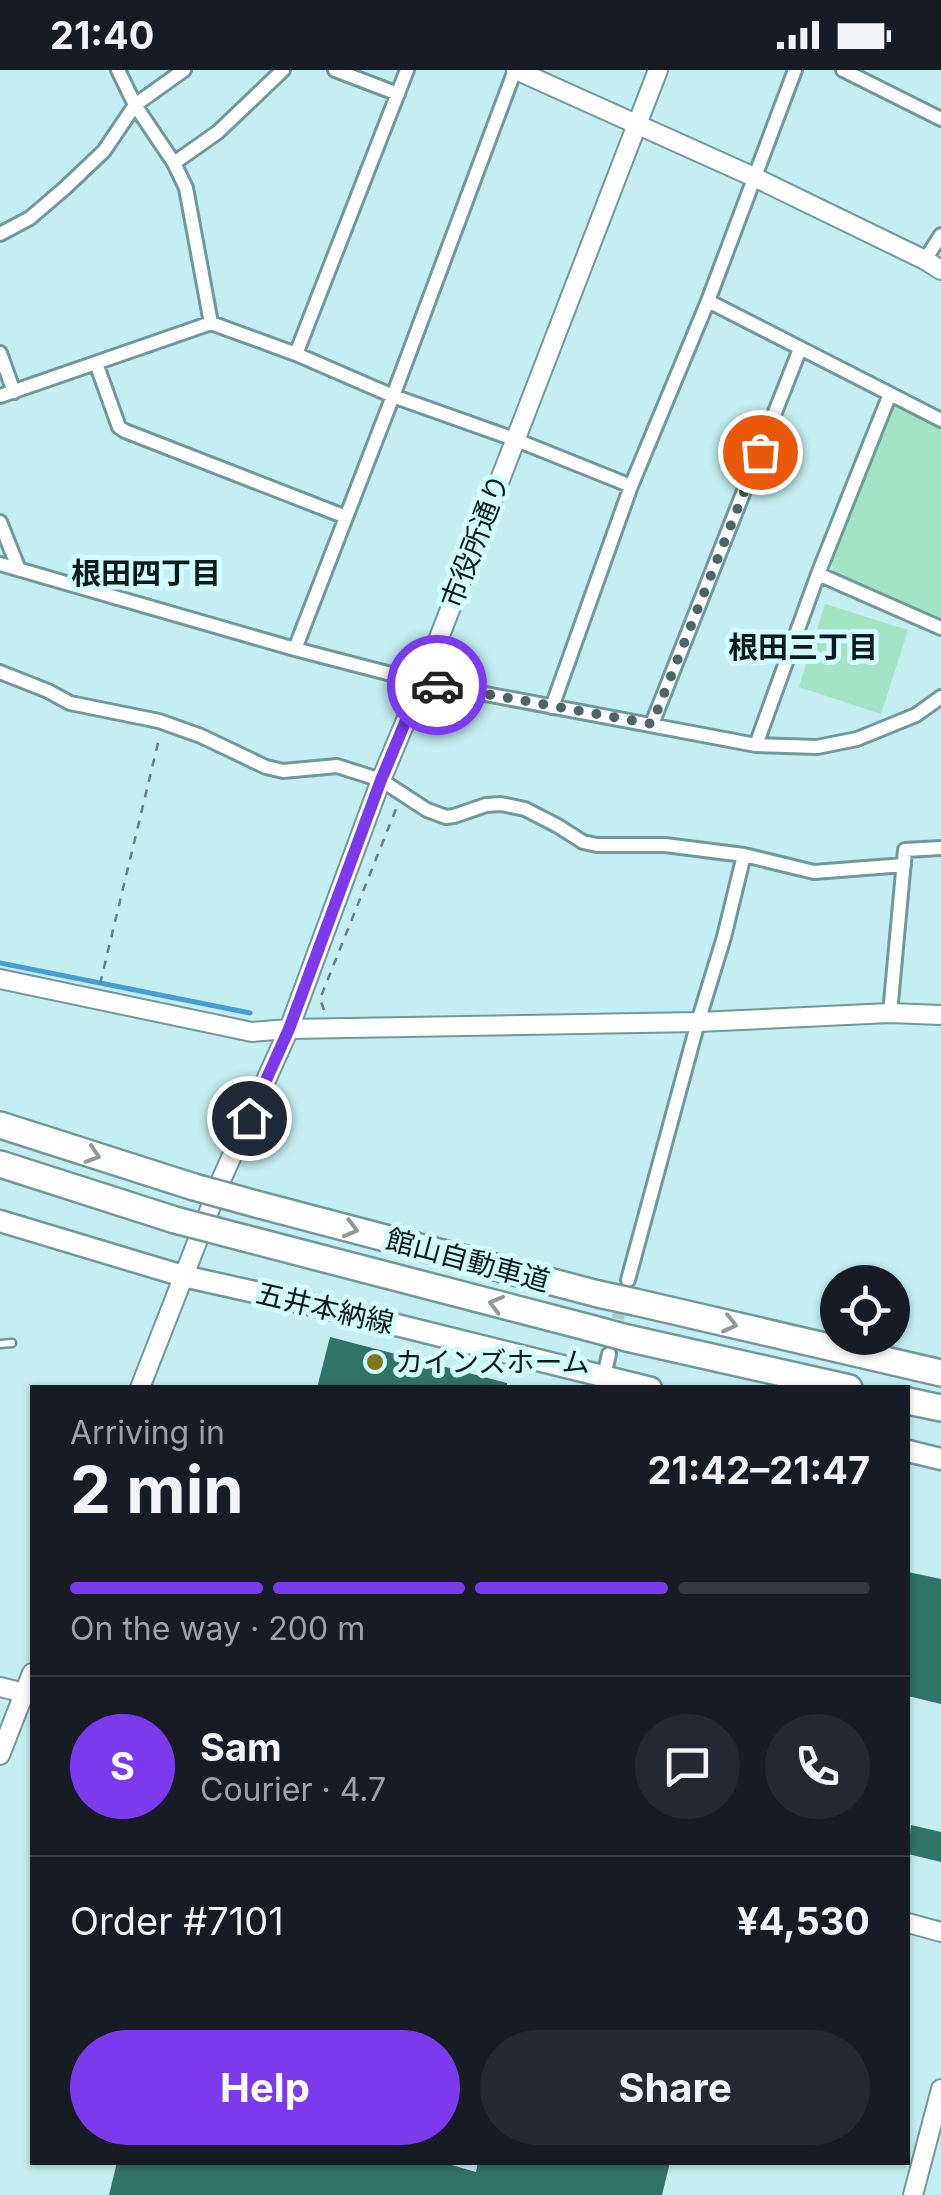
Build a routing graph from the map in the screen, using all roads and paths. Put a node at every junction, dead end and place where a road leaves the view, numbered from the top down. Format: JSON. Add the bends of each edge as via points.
{"nodes":[{"id":1,"x":118,"y":70,"type":"edge"},
{"id":2,"x":184,"y":70,"type":"edge"},
{"id":3,"x":283,"y":70,"type":"edge"},
{"id":4,"x":336,"y":70,"type":"edge"},
{"id":5,"x":407,"y":70,"type":"edge"},
{"id":6,"x":516,"y":70,"type":"edge"},
{"id":7,"x":658,"y":70,"type":"edge"},
{"id":8,"x":796,"y":70,"type":"edge"},
{"id":9,"x":842,"y":70,"type":"edge"},
{"id":10,"x":398,"y":94,"type":"junction"},
{"id":11,"x":135,"y":105,"type":"junction"},
{"id":12,"x":941,"y":119,"type":"edge"},
{"id":13,"x":638,"y":124,"type":"junction"},
{"id":14,"x":174,"y":162,"type":"junction"},
{"id":15,"x":754,"y":177,"type":"junction"},
{"id":16,"x":0,"y":234,"type":"edge"},
{"id":17,"x":941,"y":235,"type":"edge"},
{"id":18,"x":933,"y":265,"type":"edge"},
{"id":19,"x":708,"y":302,"type":"junction"},
{"id":20,"x":211,"y":323,"type":"junction"},
{"id":21,"x":800,"y":349,"type":"junction"},
{"id":22,"x":0,"y":353,"type":"edge"},
{"id":23,"x":296,"y":354,"type":"junction"},
{"id":24,"x":96,"y":363,"type":"junction"},
{"id":25,"x":7,"y":394,"type":"edge"},
{"id":26,"x":890,"y":394,"type":"junction"},
{"id":27,"x":393,"y":396,"type":"junction"},
{"id":28,"x":941,"y":420,"type":"edge"},
{"id":29,"x":514,"y":439,"type":"junction"},
{"id":30,"x":630,"y":486,"type":"junction"},
{"id":31,"x":346,"y":518,"type":"junction"},
{"id":32,"x":0,"y":522,"type":"edge"},
{"id":33,"x":0,"y":564,"type":"edge"},
{"id":34,"x":18,"y":567,"type":"junction"},
{"id":35,"x":818,"y":574,"type":"junction"},
{"id":36,"x":941,"y":628,"type":"edge"},
{"id":37,"x":295,"y":648,"type":"junction"},
{"id":38,"x":0,"y":672,"type":"edge"},
{"id":39,"x":422,"y":682,"type":"junction"},
{"id":40,"x":941,"y":697,"type":"edge"},
{"id":41,"x":552,"y":708,"type":"junction"},
{"id":42,"x":163,"y":723,"type":"junction"},
{"id":43,"x":652,"y":724,"type":"junction"},
{"id":44,"x":756,"y":746,"type":"junction"},
{"id":45,"x":381,"y":780,"type":"junction"},
{"id":46,"x":396,"y":809,"type":"dead end"},
{"id":47,"x":941,"y":848,"type":"edge"},
{"id":48,"x":744,"y":855,"type":"junction"},
{"id":49,"x":904,"y":865,"type":"junction"},
{"id":50,"x":0,"y":979,"type":"edge"},
{"id":51,"x":96,"y":999,"type":"junction"},
{"id":52,"x":330,"y":1012,"type":"dead end"},
{"id":53,"x":890,"y":1013,"type":"junction"},
{"id":54,"x":941,"y":1015,"type":"edge"},
{"id":55,"x":698,"y":1022,"type":"junction"},
{"id":56,"x":289,"y":1029,"type":"junction"},
{"id":57,"x":0,"y":1125,"type":"edge"},
{"id":58,"x":0,"y":1164,"type":"edge"},
{"id":59,"x":0,"y":1221,"type":"edge"},
{"id":60,"x":182,"y":1276,"type":"junction"},
{"id":61,"x":631,"y":1291,"type":"junction"},
{"id":62,"x":12,"y":1343,"type":"dead end"},
{"id":63,"x":0,"y":1344,"type":"edge"},
{"id":64,"x":618,"y":1346,"type":"junction"},
{"id":65,"x":941,"y":1373,"type":"edge"},
{"id":66,"x":604,"y":1376,"type":"junction"},
{"id":67,"x":141,"y":1385,"type":"edge"},
{"id":68,"x":639,"y":1385,"type":"edge"},
{"id":69,"x":832,"y":1385,"type":"edge"},
{"id":70,"x":910,"y":1401,"type":"edge"},
{"id":71,"x":941,"y":1408,"type":"edge"},
{"id":72,"x":910,"y":1451,"type":"edge"},
{"id":73,"x":941,"y":1459,"type":"edge"},
{"id":74,"x":0,"y":1688,"type":"edge"},
{"id":75,"x":29,"y":1694,"type":"edge"},
{"id":76,"x":0,"y":1755,"type":"edge"},
{"id":77,"x":910,"y":1924,"type":"edge"},
{"id":78,"x":941,"y":1932,"type":"edge"},
{"id":79,"x":941,"y":2088,"type":"edge"},
{"id":80,"x":935,"y":2136,"type":"edge"},
{"id":81,"x":913,"y":2195,"type":"edge"}],
"edges":[{"from":1,"to":11,"type":"street"},
{"from":2,"to":11,"type":"street"},
{"from":3,"to":14,"type":"street","via":[[218,132]]},
{"from":4,"to":10,"type":"street"},
{"from":5,"to":10,"type":"street"},
{"from":6,"to":13,"type":"street"},
{"from":6,"to":27,"type":"street"},
{"from":7,"to":13,"type":"street","name":"市役所通り"},
{"from":8,"to":15,"type":"street"},
{"from":9,"to":12,"type":"street"},
{"from":10,"to":23,"type":"street"},
{"from":11,"to":14,"type":"street"},
{"from":11,"to":16,"type":"street","via":[[104,151],[30,218]]},
{"from":13,"to":15,"type":"street"},
{"from":13,"to":29,"type":"street","name":"市役所通り"},
{"from":14,"to":20,"type":"street","via":[[186,188]]},
{"from":15,"to":18,"type":"street"},
{"from":15,"to":19,"type":"street"},
{"from":17,"to":18,"type":"street"},
{"from":19,"to":21,"type":"street"},
{"from":19,"to":30,"type":"street"},
{"from":20,"to":23,"type":"street"},
{"from":20,"to":24,"type":"street"},
{"from":21,"to":26,"type":"street"},
{"from":21,"to":43,"type":"street"},
{"from":22,"to":25,"type":"street"},
{"from":23,"to":27,"type":"street"},
{"from":24,"to":25,"type":"street"},
{"from":24,"to":31,"type":"street","via":[[125,431]]},
{"from":26,"to":28,"type":"street"},
{"from":26,"to":35,"type":"street"},
{"from":27,"to":29,"type":"street"},
{"from":27,"to":31,"type":"street"},
{"from":29,"to":30,"type":"street"},
{"from":29,"to":39,"type":"street","name":"市役所通り"},
{"from":30,"to":41,"type":"street"},
{"from":31,"to":37,"type":"street"},
{"from":32,"to":34,"type":"street"},
{"from":33,"to":34,"type":"street"},
{"from":34,"to":37,"type":"street"},
{"from":35,"to":36,"type":"street"},
{"from":35,"to":44,"type":"street"},
{"from":37,"to":39,"type":"street"},
{"from":38,"to":42,"type":"street","via":[[70,703]]},
{"from":39,"to":41,"type":"street"},
{"from":39,"to":45,"type":"street","name":"市役所通り"},
{"from":40,"to":44,"type":"street","via":[[858,739],[817,747]]},
{"from":41,"to":43,"type":"street"},
{"from":42,"to":45,"type":"street","via":[[266,767],[337,766]]},
{"from":42,"to":51,"type":"path"},
{"from":43,"to":44,"type":"street"},
{"from":45,"to":48,"type":"street","via":[[446,816],[500,804],[526,809],[596,845]]},
{"from":45,"to":56,"type":"street","name":"市役所通り"},
{"from":46,"to":52,"type":"path","via":[[320,999]]},
{"from":47,"to":49,"type":"street","via":[[905,850]]},
{"from":48,"to":49,"type":"street","via":[[814,872]]},
{"from":48,"to":55,"type":"street"},
{"from":49,"to":53,"type":"street"},
{"from":50,"to":51,"type":"street"},
{"from":51,"to":56,"type":"street","via":[[252,1032]]},
{"from":53,"to":54,"type":"street"},
{"from":53,"to":55,"type":"street"},
{"from":55,"to":56,"type":"street"},
{"from":55,"to":61,"type":"street"},
{"from":56,"to":60,"type":"street","name":"市役所通り"},
{"from":57,"to":61,"type":"highway","name":"館山自動車道","one_way":true,"bridge":true,"via":[[256,1204],[598,1294]]},
{"from":64,"to":58,"type":"highway","name":"館山自動車道","one_way":true,"bridge":true,"via":[[590,1328],[176,1220]]},
{"from":59,"to":60,"type":"main road","name":"五井本納線"},
{"from":60,"to":66,"type":"main road","name":"五井本納線"},
{"from":60,"to":67,"type":"street"},
{"from":61,"to":65,"type":"highway","name":"館山自動車道","one_way":true},
{"from":62,"to":63,"type":"lane"},
{"from":64,"to":66,"type":"street"},
{"from":64,"to":69,"type":"highway","name":"館山自動車道"},
{"from":66,"to":68,"type":"main road","name":"五井本納線"},
{"from":70,"to":71,"type":"highway"},
{"from":72,"to":73,"type":"main road"},
{"from":74,"to":75,"type":"street"},
{"from":75,"to":76,"type":"street"},
{"from":77,"to":78,"type":"street"},
{"from":79,"to":80,"type":"street"},
{"from":80,"to":81,"type":"street"}]}
